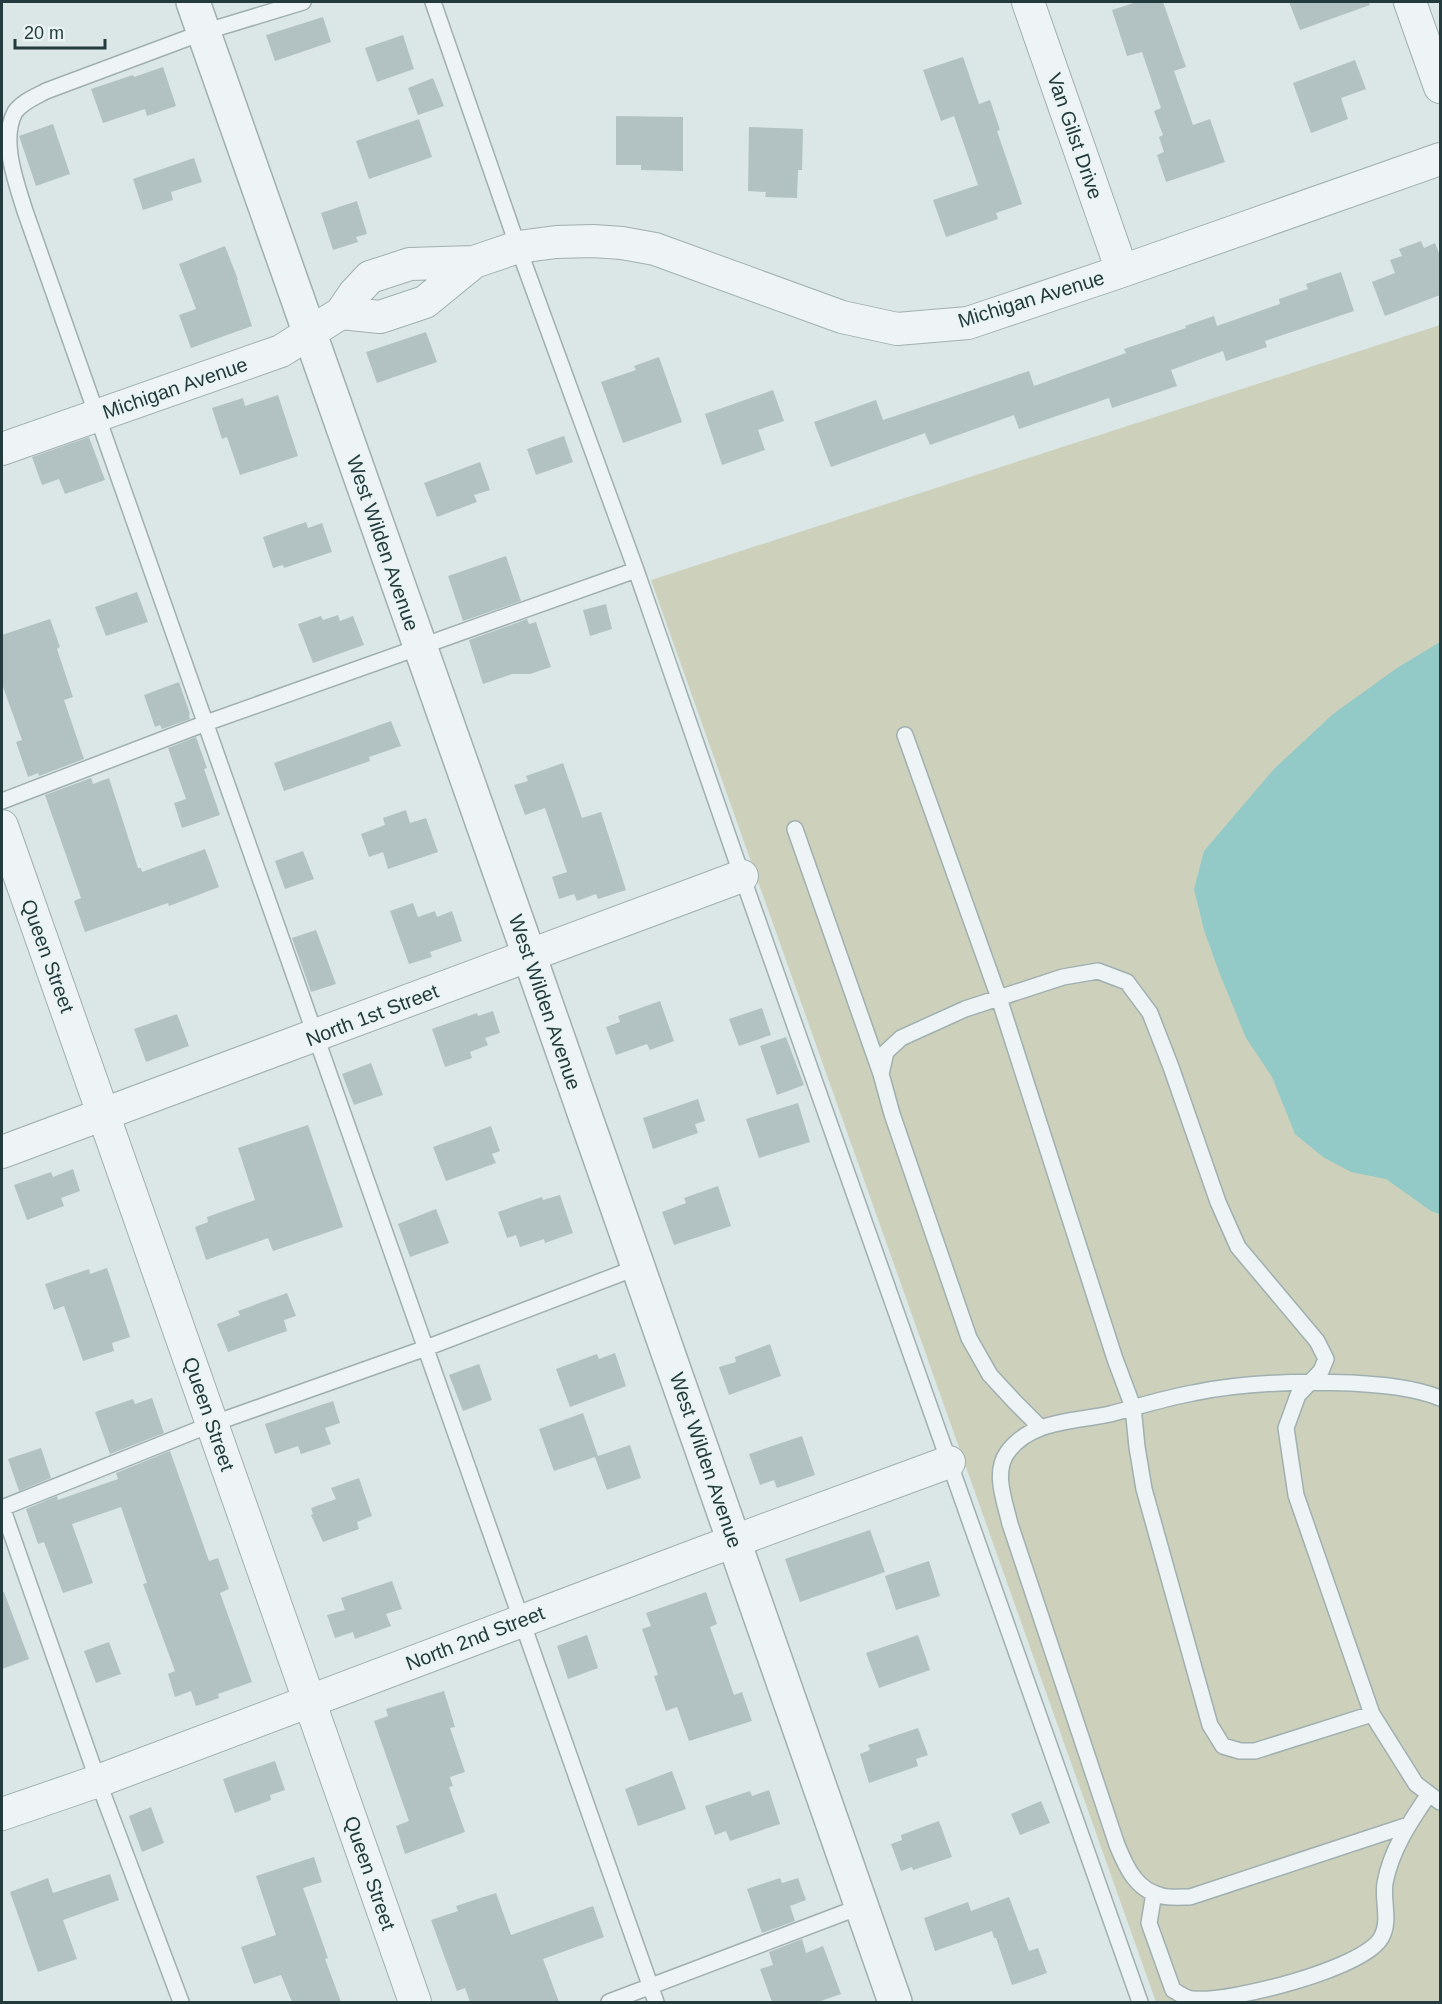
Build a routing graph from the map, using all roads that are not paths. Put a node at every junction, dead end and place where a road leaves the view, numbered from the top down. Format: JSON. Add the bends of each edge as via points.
{"nodes":[{"id":1,"x":193,"y":2,"type":"edge"},
{"id":2,"x":303,"y":2,"type":"edge"},
{"id":3,"x":433,"y":2,"type":"edge"},
{"id":4,"x":1028,"y":2,"type":"edge"},
{"id":5,"x":1410,"y":2,"type":"edge"},
{"id":6,"x":204,"y":32,"type":"junction"},
{"id":7,"x":1440,"y":87,"type":"edge"},
{"id":8,"x":1440,"y":159,"type":"edge"},
{"id":9,"x":518,"y":248,"type":"junction"},
{"id":10,"x":474,"y":262,"type":"junction"},
{"id":11,"x":1122,"y":271,"type":"junction"},
{"id":12,"x":341,"y":313,"type":"junction"},
{"id":13,"x":310,"y":334,"type":"junction"},
{"id":14,"x":98,"y":415,"type":"junction"},
{"id":15,"x":2,"y":449,"type":"edge"},
{"id":16,"x":636,"y":570,"type":"junction"},
{"id":17,"x":420,"y":647,"type":"junction"},
{"id":18,"x":206,"y":723,"type":"junction"},
{"id":19,"x":904,"y":735,"type":"dead end"},
{"id":20,"x":2,"y":801,"type":"edge"},
{"id":21,"x":2,"y":826,"type":"edge"},
{"id":22,"x":795,"y":829,"type":"dead end"},
{"id":23,"x":742,"y":876,"type":"junction"},
{"id":24,"x":529,"y":955,"type":"junction"},
{"id":25,"x":999,"y":998,"type":"junction"},
{"id":26,"x":316,"y":1036,"type":"junction"},
{"id":27,"x":881,"y":1074,"type":"junction"},
{"id":28,"x":104,"y":1114,"type":"junction"},
{"id":29,"x":2,"y":1152,"type":"edge"},
{"id":30,"x":638,"y":1267,"type":"junction"},
{"id":31,"x":426,"y":1348,"type":"junction"},
{"id":32,"x":1310,"y":1381,"type":"junction"},
{"id":33,"x":1440,"y":1398,"type":"edge"},
{"id":34,"x":1133,"y":1407,"type":"junction"},
{"id":35,"x":212,"y":1424,"type":"junction"},
{"id":36,"x":1041,"y":1427,"type":"junction"},
{"id":37,"x":949,"y":1462,"type":"junction"},
{"id":38,"x":2,"y":1507,"type":"edge"},
{"id":39,"x":734,"y":1541,"type":"junction"},
{"id":40,"x":522,"y":1620,"type":"junction"},
{"id":41,"x":310,"y":1700,"type":"junction"},
{"id":42,"x":1372,"y":1714,"type":"junction"},
{"id":43,"x":98,"y":1780,"type":"junction"},
{"id":44,"x":1435,"y":1798,"type":"edge"},
{"id":45,"x":2,"y":1814,"type":"edge"},
{"id":46,"x":1408,"y":1825,"type":"junction"},
{"id":47,"x":1154,"y":1893,"type":"junction"},
{"id":48,"x":862,"y":1906,"type":"junction"},
{"id":49,"x":651,"y":1987,"type":"junction"},
{"id":50,"x":180,"y":2002,"type":"edge"},
{"id":51,"x":415,"y":2002,"type":"edge"},
{"id":52,"x":609,"y":2002,"type":"edge"},
{"id":53,"x":656,"y":2002,"type":"edge"},
{"id":54,"x":896,"y":2002,"type":"edge"},
{"id":55,"x":1140,"y":2002,"type":"edge"}],
"edges":[{"from":1,"to":6,"type":"street","name":"West Wilden Avenue"},
{"from":2,"to":6,"type":"lane"},
{"from":3,"to":9,"type":"lane"},
{"from":4,"to":11,"type":"street","name":"Van Gilst Drive"},
{"from":5,"to":7,"type":"street"},
{"from":6,"to":13,"type":"street","name":"West Wilden Avenue"},
{"from":6,"to":14,"type":"lane","via":[[46,91],[25,102],[6,127],[6,151]]},
{"from":8,"to":11,"type":"street","name":"Michigan Avenue"},
{"from":9,"to":10,"type":"street","name":"Michigan Avenue"},
{"from":9,"to":11,"type":"street","name":"Michigan Avenue","via":[[593,241],[654,249],[842,317],[897,329],[968,323]]},
{"from":9,"to":16,"type":"lane"},
{"from":10,"to":12,"type":"street","name":"Michigan Avenue","via":[[425,302],[380,317]]},
{"from":10,"to":12,"type":"street","name":"Michigan Avenue","via":[[411,264],[370,277]]},
{"from":12,"to":13,"type":"street","name":"Michigan Avenue"},
{"from":13,"to":14,"type":"street","name":"Michigan Avenue","via":[[281,351]]},
{"from":13,"to":17,"type":"street","name":"West Wilden Avenue"},
{"from":14,"to":15,"type":"street","name":"Michigan Avenue"},
{"from":14,"to":18,"type":"lane"},
{"from":16,"to":17,"type":"lane"},
{"from":16,"to":23,"type":"lane"},
{"from":17,"to":18,"type":"lane"},
{"from":17,"to":24,"type":"street","name":"West Wilden Avenue"},
{"from":18,"to":20,"type":"lane"},
{"from":18,"to":26,"type":"lane"},
{"from":19,"to":25,"type":"lane"},
{"from":21,"to":28,"type":"street","name":"Queen Street"},
{"from":22,"to":27,"type":"lane"},
{"from":23,"to":24,"type":"street","name":"North 1st Street"},
{"from":23,"to":37,"type":"lane"},
{"from":24,"to":26,"type":"street","name":"North 1st Street"},
{"from":24,"to":30,"type":"street","name":"West Wilden Avenue"},
{"from":25,"to":27,"type":"lane","via":[[901,1038],[886,1052]]},
{"from":25,"to":32,"type":"lane","via":[[1064,977],[1098,971],[1127,982],[1150,1013],[1238,1247],[1317,1341],[1326,1359],[1321,1371]]},
{"from":25,"to":34,"type":"lane"},
{"from":26,"to":28,"type":"street","name":"North 1st Street"},
{"from":26,"to":31,"type":"lane"},
{"from":27,"to":36,"type":"lane","via":[[969,1338],[990,1375]]},
{"from":28,"to":29,"type":"street","name":"North 1st Street"},
{"from":28,"to":35,"type":"street","name":"Queen Street"},
{"from":30,"to":31,"type":"lane"},
{"from":30,"to":39,"type":"street","name":"West Wilden Avenue"},
{"from":31,"to":35,"type":"lane"},
{"from":31,"to":40,"type":"lane"},
{"from":32,"to":33,"type":"lane","via":[[1388,1385]]},
{"from":32,"to":34,"type":"lane","via":[[1246,1384]]},
{"from":32,"to":42,"type":"lane","via":[[1298,1395],[1286,1428],[1296,1496]]},
{"from":34,"to":36,"type":"lane"},
{"from":34,"to":42,"type":"lane","via":[[1144,1489],[1210,1725],[1222,1746],[1255,1751]]},
{"from":35,"to":38,"type":"lane"},
{"from":35,"to":41,"type":"street","name":"Queen Street"},
{"from":36,"to":47,"type":"lane","via":[[1022,1437],[1005,1455],[1000,1477],[1010,1524],[1117,1845],[1126,1867],[1141,1887]]},
{"from":37,"to":39,"type":"street","name":"North 2nd Street"},
{"from":37,"to":55,"type":"lane"},
{"from":38,"to":43,"type":"lane"},
{"from":39,"to":40,"type":"street","name":"North 2nd Street"},
{"from":39,"to":48,"type":"street","name":"West Wilden Avenue"},
{"from":40,"to":41,"type":"street","name":"North 2nd Street"},
{"from":40,"to":49,"type":"lane"},
{"from":41,"to":43,"type":"street","name":"North 2nd Street"},
{"from":41,"to":51,"type":"street","name":"Queen Street"},
{"from":42,"to":44,"type":"lane","via":[[1416,1784]]},
{"from":43,"to":45,"type":"street","name":"North 2nd Street"},
{"from":43,"to":50,"type":"lane"},
{"from":44,"to":46,"type":"lane"},
{"from":46,"to":47,"type":"lane","via":[[1190,1897]]},
{"from":46,"to":47,"type":"lane","via":[[1388,1869],[1381,1938],[1363,1954],[1332,1969],[1267,1989],[1219,1999],[1191,2000],[1173,1990],[1149,1923]]},
{"from":48,"to":49,"type":"lane"},
{"from":48,"to":54,"type":"street","name":"West Wilden Avenue"},
{"from":49,"to":52,"type":"lane"},
{"from":49,"to":53,"type":"lane"}]}
